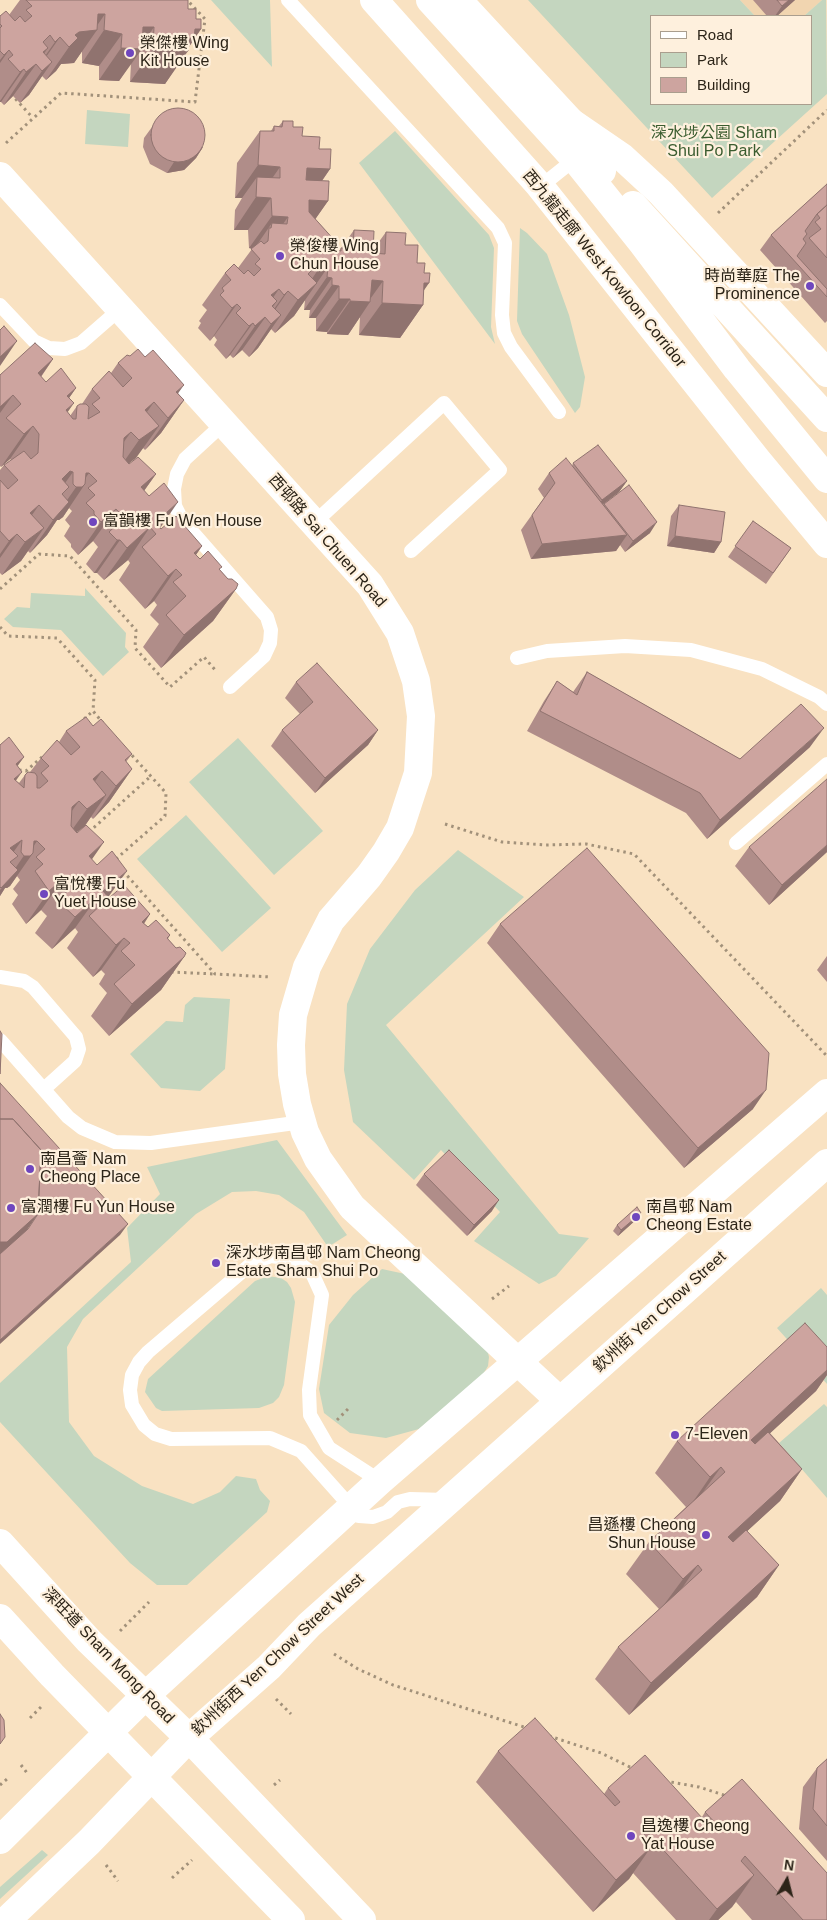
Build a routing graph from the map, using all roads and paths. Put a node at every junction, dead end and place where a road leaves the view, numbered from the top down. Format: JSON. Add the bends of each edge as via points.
{"nodes":[{"id":1,"x":187,"y":0,"type":"edge"},
{"id":2,"x":288,"y":0,"type":"edge"},
{"id":3,"x":374,"y":0,"type":"edge"},
{"id":4,"x":430,"y":0,"type":"edge"},
{"id":5,"x":458,"y":0,"type":"edge"},
{"id":6,"x":6,"y":90,"type":"edge"},
{"id":7,"x":827,"y":110,"type":"edge"},
{"id":8,"x":33,"y":118,"type":"junction"},
{"id":9,"x":572,"y":122,"type":"junction"},
{"id":10,"x":6,"y":143,"type":"dead end"},
{"id":11,"x":573,"y":158,"type":"junction"},
{"id":12,"x":0,"y":177,"type":"edge"},
{"id":13,"x":539,"y":186,"type":"junction"},
{"id":14,"x":696,"y":230,"type":"junction"},
{"id":15,"x":0,"y":305,"type":"edge"},
{"id":16,"x":120,"y":309,"type":"junction"},
{"id":17,"x":827,"y":373,"type":"edge"},
{"id":18,"x":559,"y":412,"type":"dead end"},
{"id":19,"x":827,"y":418,"type":"edge"},
{"id":20,"x":223,"y":424,"type":"junction"},
{"id":21,"x":827,"y":479,"type":"edge"},
{"id":22,"x":314,"y":523,"type":"junction"},
{"id":23,"x":827,"y":544,"type":"edge"},
{"id":24,"x":412,"y":551,"type":"dead end"},
{"id":25,"x":0,"y":588,"type":"edge"},
{"id":26,"x":0,"y":627,"type":"edge"},
{"id":27,"x":517,"y":658,"type":"dead end"},
{"id":28,"x":230,"y":686,"type":"joint"},
{"id":29,"x":827,"y":704,"type":"edge"},
{"id":30,"x":93,"y":711,"type":"junction"},
{"id":31,"x":78,"y":725,"type":"edge"},
{"id":32,"x":106,"y":726,"type":"edge"},
{"id":33,"x":125,"y":747,"type":"edge"},
{"id":34,"x":48,"y":751,"type":"edge"},
{"id":35,"x":827,"y":764,"type":"edge"},
{"id":36,"x":17,"y":770,"type":"edge"},
{"id":37,"x":151,"y":776,"type":"junction"},
{"id":38,"x":444,"y":824,"type":"dead end"},
{"id":39,"x":84,"y":836,"type":"edge"},
{"id":40,"x":736,"y":843,"type":"dead end"},
{"id":41,"x":169,"y":972,"type":"edge"},
{"id":42,"x":215,"y":974,"type":"junction"},
{"id":43,"x":0,"y":977,"type":"edge"},
{"id":44,"x":271,"y":977,"type":"dead end"},
{"id":45,"x":0,"y":1040,"type":"edge"},
{"id":46,"x":826,"y":1054,"type":"edge"},
{"id":47,"x":44,"y":1089,"type":"junction"},
{"id":48,"x":827,"y":1093,"type":"edge"},
{"id":49,"x":302,"y":1122,"type":"junction"},
{"id":50,"x":827,"y":1163,"type":"edge"},
{"id":51,"x":518,"y":1362,"type":"junction"},
{"id":52,"x":560,"y":1401,"type":"junction"},
{"id":53,"x":380,"y":1481,"type":"junction"},
{"id":54,"x":447,"y":1500,"type":"junction"},
{"id":55,"x":352,"y":1509,"type":"junction"},
{"id":56,"x":0,"y":1543,"type":"edge"},
{"id":57,"x":0,"y":1618,"type":"edge"},
{"id":58,"x":334,"y":1654,"type":"dead end"},
{"id":59,"x":145,"y":1696,"type":"junction"},
{"id":60,"x":528,"y":1729,"type":"edge"},
{"id":61,"x":109,"y":1732,"type":"junction"},
{"id":62,"x":546,"y":1735,"type":"edge"},
{"id":63,"x":189,"y":1738,"type":"junction"},
{"id":64,"x":637,"y":1771,"type":"edge"},
{"id":65,"x":151,"y":1775,"type":"junction"},
{"id":66,"x":7,"y":1779,"type":"dead end"},
{"id":67,"x":664,"y":1781,"type":"edge"},
{"id":68,"x":0,"y":1785,"type":"edge"},
{"id":69,"x":732,"y":1798,"type":"edge"},
{"id":70,"x":0,"y":1840,"type":"edge"},
{"id":71,"x":7,"y":1920,"type":"edge"},
{"id":72,"x":291,"y":1920,"type":"edge"},
{"id":73,"x":362,"y":1920,"type":"edge"}],
"edges":[{"from":1,"to":8,"type":"path","via":[[205,18],[195,102],[61,93]]},
{"from":2,"to":18,"type":"lane","via":[[498,228],[505,243],[504,333]]},
{"from":3,"to":13,"type":"main road","name":"西九龍走廊 West Kowloon Corridor"},
{"from":4,"to":11,"type":"main road"},
{"from":5,"to":9,"type":"main road"},
{"from":6,"to":8,"type":"path"},
{"from":7,"to":14,"type":"path"},
{"from":8,"to":10,"type":"path"},
{"from":9,"to":14,"type":"main road","via":[[622,157]]},
{"from":9,"to":19,"type":"main road","via":[[603,173]]},
{"from":11,"to":13,"type":"lane"},
{"from":11,"to":21,"type":"main road"},
{"from":12,"to":16,"type":"main road","name":"西邨路 Sai Chuen Road"},
{"from":13,"to":23,"type":"main road","name":"西九龍走廊 West Kowloon Corridor"},
{"from":14,"to":17,"type":"main road"},
{"from":15,"to":16,"type":"lane","via":[[34,341],[49,348],[65,349],[81,344]]},
{"from":16,"to":20,"type":"main road","name":"西邨路 Sai Chuen Road"},
{"from":20,"to":22,"type":"main road","name":"西邨路 Sai Chuen Road"},
{"from":20,"to":28,"type":"lane","via":[[185,459],[177,474],[174,490],[175,506],[182,520],[267,617],[271,630],[270,644],[264,656]]},
{"from":22,"to":24,"type":"lane","via":[[444,403],[500,470]]},
{"from":22,"to":49,"type":"main road","name":"西邨路 Sai Chuen Road","via":[[370,585],[400,633],[418,688],[422,716],[418,773],[400,828],[370,876],[332,920],[318,942],[300,987],[291,1045],[292,1074]]},
{"from":25,"to":28,"type":"path","via":[[39,554],[70,556],[136,630],[135,648],[170,688],[204,657]]},
{"from":26,"to":30,"type":"path","via":[[8,636],[58,638],[95,680]]},
{"from":27,"to":29,"type":"lane","via":[[547,651],[625,646],[691,650],[762,670]]},
{"from":30,"to":31,"type":"path"},
{"from":30,"to":32,"type":"path"},
{"from":33,"to":37,"type":"path"},
{"from":34,"to":36,"type":"path","via":[[26,771]]},
{"from":35,"to":40,"type":"lane"},
{"from":37,"to":39,"type":"path"},
{"from":37,"to":42,"type":"path","via":[[166,793],[165,816],[114,861]]},
{"from":38,"to":46,"type":"path","via":[[502,842],[546,846],[586,844],[634,854]]},
{"from":41,"to":42,"type":"path"},
{"from":42,"to":44,"type":"path"},
{"from":43,"to":47,"type":"lane","via":[[24,981],[33,987],[76,1036],[79,1049],[75,1061]]},
{"from":45,"to":47,"type":"lane"},
{"from":47,"to":49,"type":"lane","via":[[82,1128],[115,1142],[133,1144]]},
{"from":48,"to":51,"type":"main road"},
{"from":49,"to":51,"type":"main road","name":"西邨路 Sai Chuen Road","via":[[318,1159],[352,1207]]},
{"from":50,"to":52,"type":"main road","name":"欽州街 Yen Chow Street"},
{"from":51,"to":52,"type":"main road","name":"西邨路 Sai Chuen Road"},
{"from":51,"to":53,"type":"main road"},
{"from":52,"to":54,"type":"main road","name":"欽州街西 Yen Chow Street West"},
{"from":53,"to":55,"type":"main road"},
{"from":53,"to":55,"type":"lane","via":[[329,1448],[310,1415],[309,1390],[322,1295],[312,1273],[293,1259],[271,1256],[251,1264],[138,1362],[132,1375],[132,1405],[144,1425],[155,1434],[171,1439],[270,1438],[301,1451]]},
{"from":54,"to":55,"type":"lane","via":[[410,1499],[398,1502],[387,1512],[373,1517],[359,1516]]},
{"from":54,"to":63,"type":"main road","name":"欽州街西 Yen Chow Street West"},
{"from":55,"to":59,"type":"main road"},
{"from":56,"to":59,"type":"main road","name":"深旺道 Sham Mong Road","via":[[89,1641]]},
{"from":57,"to":61,"type":"main road"},
{"from":58,"to":60,"type":"path","via":[[393,1685]]},
{"from":59,"to":61,"type":"main road"},
{"from":59,"to":63,"type":"main road","name":"深旺道 Sham Mong Road"},
{"from":61,"to":65,"type":"main road"},
{"from":61,"to":70,"type":"main road"},
{"from":62,"to":64,"type":"path","via":[[601,1753]]},
{"from":63,"to":65,"type":"main road","name":"欽州街西 Yen Chow Street West"},
{"from":63,"to":73,"type":"main road","name":"深旺道 Sham Mong Road"},
{"from":65,"to":71,"type":"main road","name":"欽州街西 Yen Chow Street West","via":[[89,1842]]},
{"from":65,"to":72,"type":"main road"},
{"from":66,"to":68,"type":"path"},
{"from":67,"to":69,"type":"path","via":[[699,1787]]}]}
